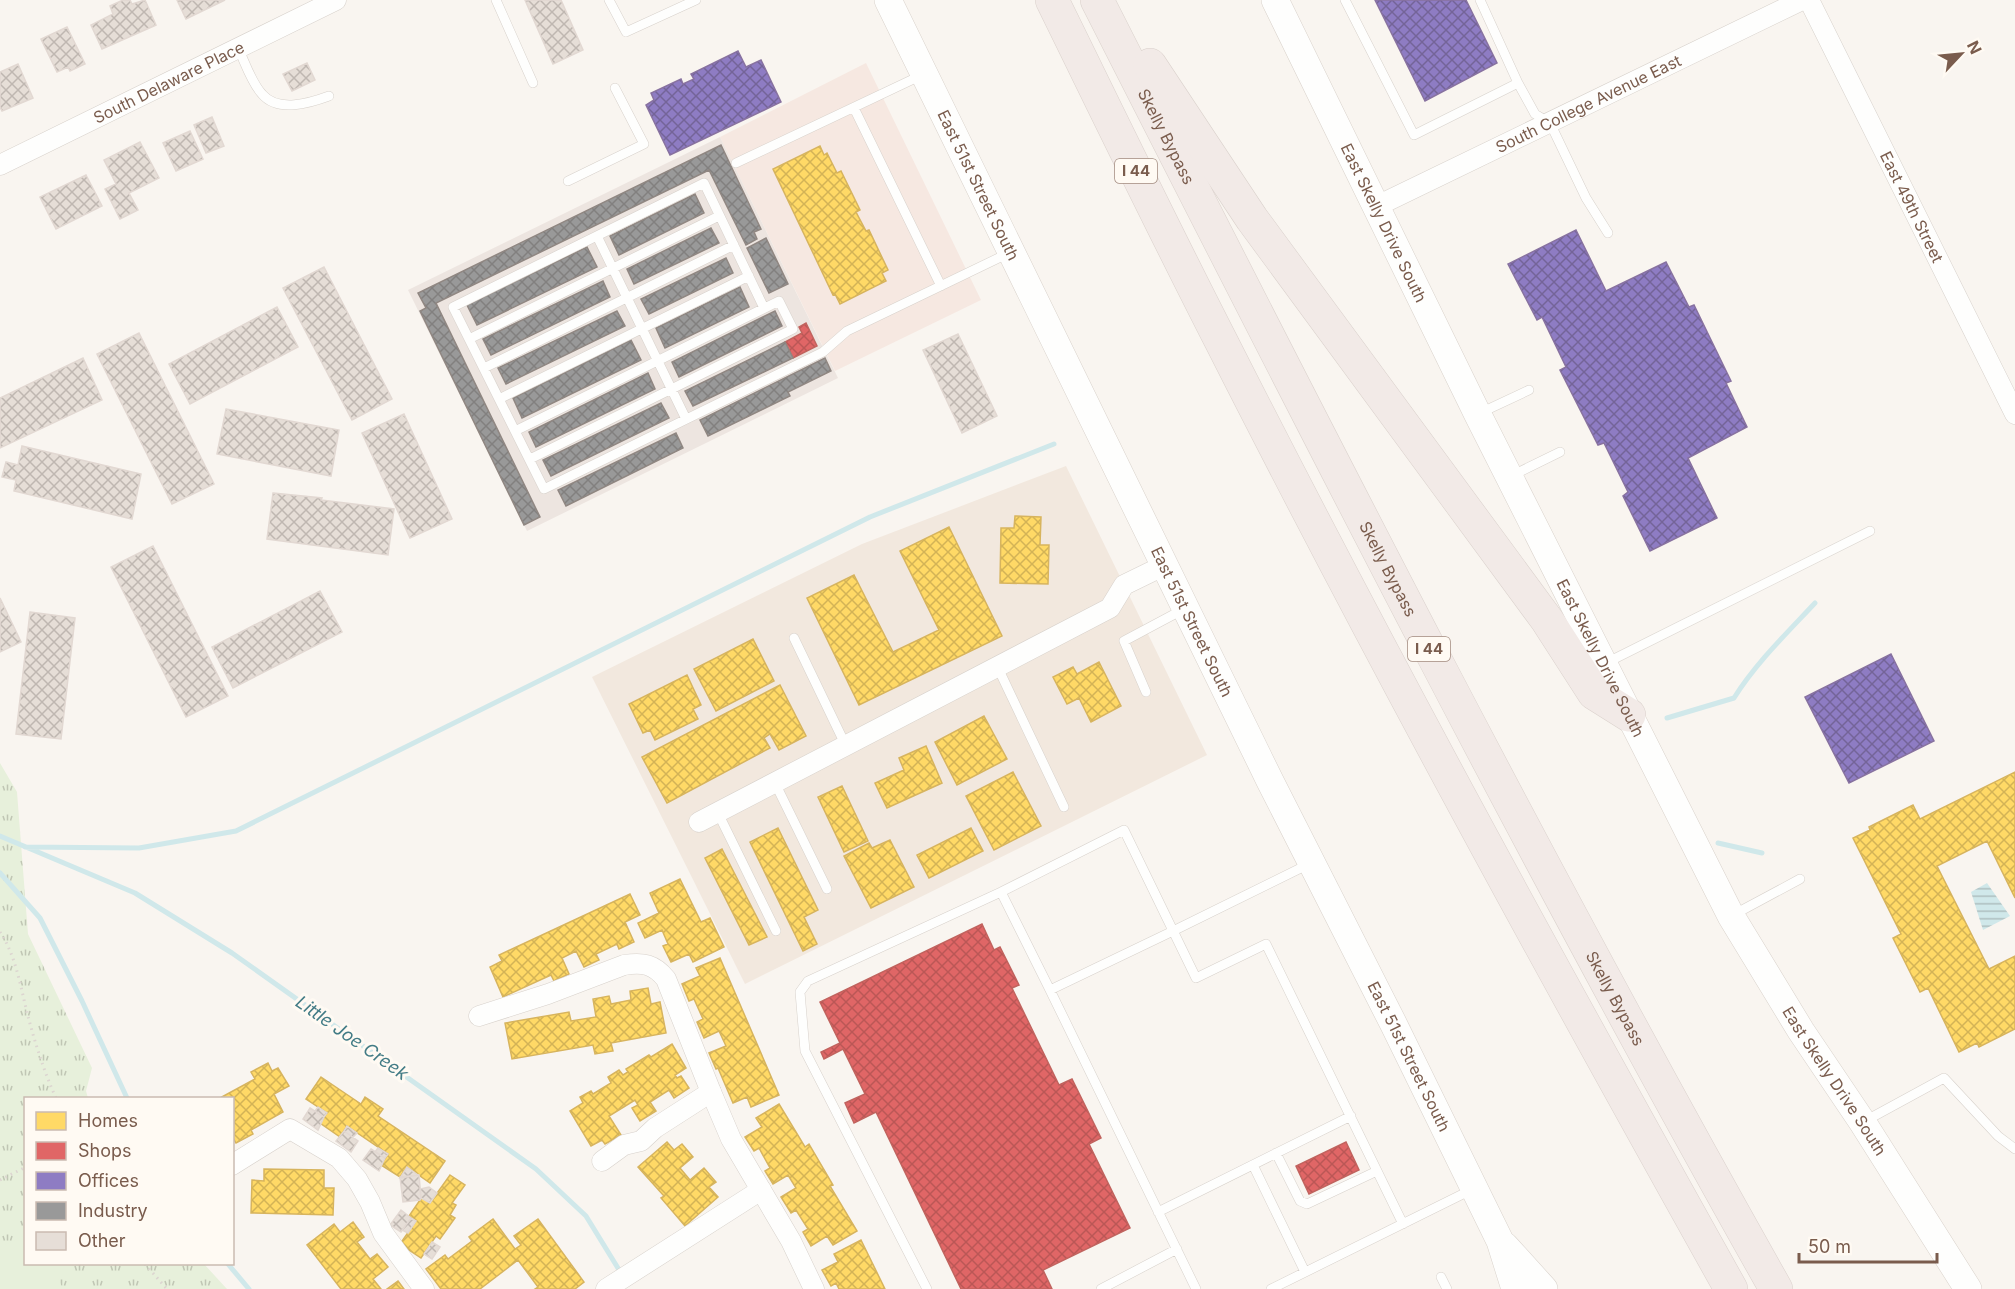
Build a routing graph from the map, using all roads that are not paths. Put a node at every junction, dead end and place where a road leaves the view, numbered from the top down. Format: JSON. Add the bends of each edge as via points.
{"nodes":[{"id":1,"x":336,"y":0,"type":"edge"},
{"id":2,"x":496,"y":0,"type":"edge"},
{"id":3,"x":609,"y":0,"type":"edge"},
{"id":4,"x":696,"y":0,"type":"edge"},
{"id":5,"x":888,"y":0,"type":"edge"},
{"id":6,"x":1052,"y":0,"type":"edge"},
{"id":7,"x":1097,"y":0,"type":"edge"},
{"id":8,"x":1108,"y":0,"type":"edge"},
{"id":9,"x":1275,"y":0,"type":"edge"},
{"id":10,"x":1346,"y":0,"type":"edge"},
{"id":11,"x":1480,"y":0,"type":"edge"},
{"id":12,"x":1802,"y":0,"type":"edge"},
{"id":13,"x":1809,"y":0,"type":"edge"},
{"id":14,"x":238,"y":48,"type":"junction"},
{"id":15,"x":924,"y":74,"type":"junction"},
{"id":16,"x":533,"y":83,"type":"dead end"},
{"id":17,"x":1518,"y":83,"type":"junction"},
{"id":18,"x":615,"y":88,"type":"dead end"},
{"id":19,"x":329,"y":96,"type":"dead end"},
{"id":20,"x":854,"y":108,"type":"junction"},
{"id":21,"x":1550,"y":123,"type":"junction"},
{"id":22,"x":736,"y":163,"type":"dead end"},
{"id":23,"x":0,"y":165,"type":"edge"},
{"id":24,"x":568,"y":180,"type":"dead end"},
{"id":25,"x":1376,"y":207,"type":"junction"},
{"id":26,"x":719,"y":216,"type":"junction"},
{"id":27,"x":1608,"y":233,"type":"dead end"},
{"id":28,"x":597,"y":236,"type":"junction"},
{"id":29,"x":734,"y":245,"type":"junction"},
{"id":30,"x":1012,"y":252,"type":"junction"},
{"id":31,"x":613,"y":269,"type":"junction"},
{"id":32,"x":749,"y":276,"type":"junction"},
{"id":33,"x":941,"y":286,"type":"junction"},
{"id":34,"x":627,"y":298,"type":"junction"},
{"id":35,"x":764,"y":308,"type":"junction"},
{"id":36,"x":642,"y":329,"type":"junction"},
{"id":37,"x":470,"y":339,"type":"junction"},
{"id":38,"x":657,"y":361,"type":"junction"},
{"id":39,"x":484,"y":368,"type":"junction"},
{"id":40,"x":671,"y":389,"type":"junction"},
{"id":41,"x":1529,"y":390,"type":"dead end"},
{"id":42,"x":499,"y":399,"type":"junction"},
{"id":43,"x":2015,"y":414,"type":"edge"},
{"id":44,"x":1478,"y":415,"type":"junction"},
{"id":45,"x":686,"y":419,"type":"junction"},
{"id":46,"x":515,"y":431,"type":"junction"},
{"id":47,"x":1560,"y":452,"type":"dead end"},
{"id":48,"x":530,"y":459,"type":"junction"},
{"id":49,"x":1509,"y":477,"type":"junction"},
{"id":50,"x":1870,"y":531,"type":"dead end"},
{"id":51,"x":1165,"y":565,"type":"junction"},
{"id":52,"x":1186,"y":608,"type":"junction"},
{"id":53,"x":794,"y":638,"type":"dead end"},
{"id":54,"x":1604,"y":664,"type":"junction"},
{"id":55,"x":998,"y":668,"type":"junction"},
{"id":56,"x":1146,"y":692,"type":"dead end"},
{"id":57,"x":1629,"y":715,"type":"junction"},
{"id":58,"x":846,"y":746,"type":"junction"},
{"id":59,"x":775,"y":783,"type":"junction"},
{"id":60,"x":1064,"y":807,"type":"dead end"},
{"id":61,"x":717,"y":813,"type":"junction"},
{"id":62,"x":699,"y":822,"type":"dead end"},
{"id":63,"x":1311,"y":863,"type":"junction"},
{"id":64,"x":1800,"y":879,"type":"dead end"},
{"id":65,"x":826,"y":889,"type":"dead end"},
{"id":66,"x":1001,"y":892,"type":"junction"},
{"id":67,"x":1731,"y":916,"type":"junction"},
{"id":68,"x":776,"y":931,"type":"dead end"},
{"id":69,"x":1173,"y":932,"type":"junction"},
{"id":70,"x":1050,"y":990,"type":"junction"},
{"id":71,"x":479,"y":1016,"type":"dead end"},
{"id":72,"x":711,"y":1092,"type":"junction"},
{"id":73,"x":1351,"y":1116,"type":"junction"},
{"id":74,"x":1863,"y":1123,"type":"junction"},
{"id":75,"x":2015,"y":1149,"type":"edge"},
{"id":76,"x":1276,"y":1154,"type":"junction"},
{"id":77,"x":602,"y":1161,"type":"dead end"},
{"id":78,"x":234,"y":1165,"type":"edge"},
{"id":79,"x":1253,"y":1165,"type":"junction"},
{"id":80,"x":1377,"y":1171,"type":"junction"},
{"id":81,"x":1475,"y":1189,"type":"junction"},
{"id":82,"x":761,"y":1190,"type":"junction"},
{"id":83,"x":1158,"y":1212,"type":"junction"},
{"id":84,"x":1403,"y":1224,"type":"junction"},
{"id":85,"x":1500,"y":1241,"type":"junction"},
{"id":86,"x":1177,"y":1249,"type":"junction"},
{"id":87,"x":1305,"y":1272,"type":"junction"},
{"id":88,"x":1441,"y":1277,"type":"dead end"},
{"id":89,"x":607,"y":1288,"type":"edge"},
{"id":90,"x":424,"y":1289,"type":"edge"},
{"id":91,"x":814,"y":1289,"type":"edge"},
{"id":92,"x":927,"y":1289,"type":"edge"},
{"id":93,"x":1101,"y":1289,"type":"edge"},
{"id":94,"x":1196,"y":1289,"type":"edge"},
{"id":95,"x":1271,"y":1289,"type":"edge"},
{"id":96,"x":1446,"y":1289,"type":"edge"},
{"id":97,"x":1515,"y":1289,"type":"edge"},
{"id":98,"x":1544,"y":1289,"type":"edge"},
{"id":99,"x":1731,"y":1289,"type":"edge"},
{"id":100,"x":1776,"y":1289,"type":"edge"},
{"id":101,"x":1968,"y":1289,"type":"edge"}],
"edges":[{"from":1,"to":14,"type":"street","name":"South Delaware Place"},
{"from":2,"to":16,"type":"lane"},
{"from":3,"to":4,"type":"lane","via":[[626,32]]},
{"from":5,"to":15,"type":"main road","name":"East 51st Street South"},
{"from":6,"to":99,"type":"highway","number":"I 44","via":[[1221,341],[1387,658],[1595,1046]]},
{"from":7,"to":100,"type":"highway","name":"Skelly Bypass","number":"I 44","via":[[1445,680]]},
{"from":8,"to":57,"type":"highway","via":[[1252,219],[1540,610],[1594,693]]},
{"from":9,"to":25,"type":"main road","name":"East Skelly Drive South"},
{"from":10,"to":17,"type":"lane","via":[[1414,135]]},
{"from":11,"to":17,"type":"lane"},
{"from":12,"to":21,"type":"street","name":"South College Avenue East"},
{"from":13,"to":43,"type":"street","name":"East 49th Street"},
{"from":14,"to":19,"type":"lane","via":[[268,99],[303,105]]},
{"from":14,"to":23,"type":"street","name":"South Delaware Place"},
{"from":15,"to":20,"type":"lane"},
{"from":15,"to":30,"type":"main road","name":"East 51st Street South"},
{"from":17,"to":21,"type":"lane","via":[[1535,114]]},
{"from":18,"to":24,"type":"lane","via":[[644,144]]},
{"from":20,"to":22,"type":"lane"},
{"from":20,"to":33,"type":"lane"},
{"from":21,"to":25,"type":"street","name":"South College Avenue East"},
{"from":21,"to":27,"type":"lane","via":[[1586,198]]},
{"from":25,"to":44,"type":"main road","name":"East Skelly Drive South"},
{"from":26,"to":28,"type":"lane","via":[[704,183]]},
{"from":26,"to":29,"type":"lane"},
{"from":26,"to":31,"type":"lane"},
{"from":28,"to":31,"type":"lane"},
{"from":28,"to":37,"type":"lane","via":[[453,307]]},
{"from":29,"to":32,"type":"lane"},
{"from":29,"to":34,"type":"lane"},
{"from":30,"to":33,"type":"lane"},
{"from":30,"to":51,"type":"main road","name":"East 51st Street South"},
{"from":31,"to":34,"type":"lane"},
{"from":31,"to":37,"type":"lane"},
{"from":32,"to":35,"type":"lane"},
{"from":32,"to":36,"type":"lane"},
{"from":33,"to":45,"type":"lane","via":[[847,331],[823,352]]},
{"from":34,"to":36,"type":"lane"},
{"from":34,"to":39,"type":"lane"},
{"from":35,"to":38,"type":"lane"},
{"from":35,"to":40,"type":"lane","via":[[779,301],[793,329]]},
{"from":36,"to":38,"type":"lane"},
{"from":36,"to":42,"type":"lane"},
{"from":37,"to":39,"type":"lane"},
{"from":38,"to":40,"type":"lane"},
{"from":38,"to":46,"type":"lane"},
{"from":39,"to":42,"type":"lane"},
{"from":40,"to":45,"type":"lane"},
{"from":40,"to":48,"type":"lane"},
{"from":41,"to":44,"type":"lane"},
{"from":42,"to":46,"type":"lane"},
{"from":44,"to":49,"type":"main road","name":"East Skelly Drive South"},
{"from":45,"to":48,"type":"lane","via":[[544,489]]},
{"from":46,"to":48,"type":"lane"},
{"from":47,"to":49,"type":"lane"},
{"from":49,"to":54,"type":"main road","name":"East Skelly Drive South"},
{"from":50,"to":54,"type":"lane"},
{"from":51,"to":52,"type":"main road","name":"East 51st Street South"},
{"from":51,"to":55,"type":"street","via":[[1124,585],[1110,608]]},
{"from":52,"to":56,"type":"lane","via":[[1124,641]]},
{"from":52,"to":63,"type":"main road","name":"East 51st Street South"},
{"from":53,"to":58,"type":"lane"},
{"from":54,"to":57,"type":"main road","name":"East Skelly Drive South"},
{"from":55,"to":58,"type":"street"},
{"from":55,"to":60,"type":"lane"},
{"from":57,"to":67,"type":"main road","name":"East Skelly Drive South"},
{"from":58,"to":59,"type":"street"},
{"from":59,"to":61,"type":"street"},
{"from":59,"to":65,"type":"lane"},
{"from":61,"to":62,"type":"street"},
{"from":61,"to":68,"type":"lane"},
{"from":63,"to":69,"type":"lane"},
{"from":63,"to":81,"type":"main road","name":"East 51st Street South"},
{"from":64,"to":67,"type":"lane"},
{"from":66,"to":69,"type":"lane","via":[[1124,830]]},
{"from":66,"to":70,"type":"lane"},
{"from":66,"to":92,"type":"lane","via":[[808,981],[800,992],[806,1052]]},
{"from":67,"to":74,"type":"main road","name":"East Skelly Drive South"},
{"from":69,"to":70,"type":"lane"},
{"from":69,"to":73,"type":"lane","via":[[1196,978],[1266,944]]},
{"from":70,"to":83,"type":"lane"},
{"from":71,"to":72,"type":"street","via":[[624,965],[648,964],[666,979]]},
{"from":72,"to":77,"type":"street","via":[[641,1141],[624,1145]]},
{"from":72,"to":82,"type":"street","via":[[731,1139]]},
{"from":73,"to":76,"type":"lane"},
{"from":73,"to":80,"type":"lane"},
{"from":74,"to":75,"type":"lane","via":[[1944,1078]]},
{"from":74,"to":101,"type":"main road","name":"East Skelly Drive South"},
{"from":76,"to":79,"type":"lane"},
{"from":76,"to":80,"type":"lane","via":[[1300,1201],[1307,1204]]},
{"from":78,"to":90,"type":"street","via":[[290,1129],[339,1158],[357,1179],[382,1233]]},
{"from":79,"to":83,"type":"lane"},
{"from":79,"to":87,"type":"lane"},
{"from":80,"to":84,"type":"lane"},
{"from":81,"to":84,"type":"lane"},
{"from":81,"to":85,"type":"main road","name":"East 51st Street South"},
{"from":82,"to":89,"type":"street"},
{"from":82,"to":91,"type":"street"},
{"from":83,"to":86,"type":"lane"},
{"from":84,"to":87,"type":"lane"},
{"from":85,"to":97,"type":"main road","name":"East 51st Street South"},
{"from":85,"to":98,"type":"main road","name":"East 51st Street South"},
{"from":86,"to":93,"type":"lane"},
{"from":86,"to":94,"type":"lane"},
{"from":87,"to":95,"type":"lane"},
{"from":88,"to":96,"type":"lane"}]}
